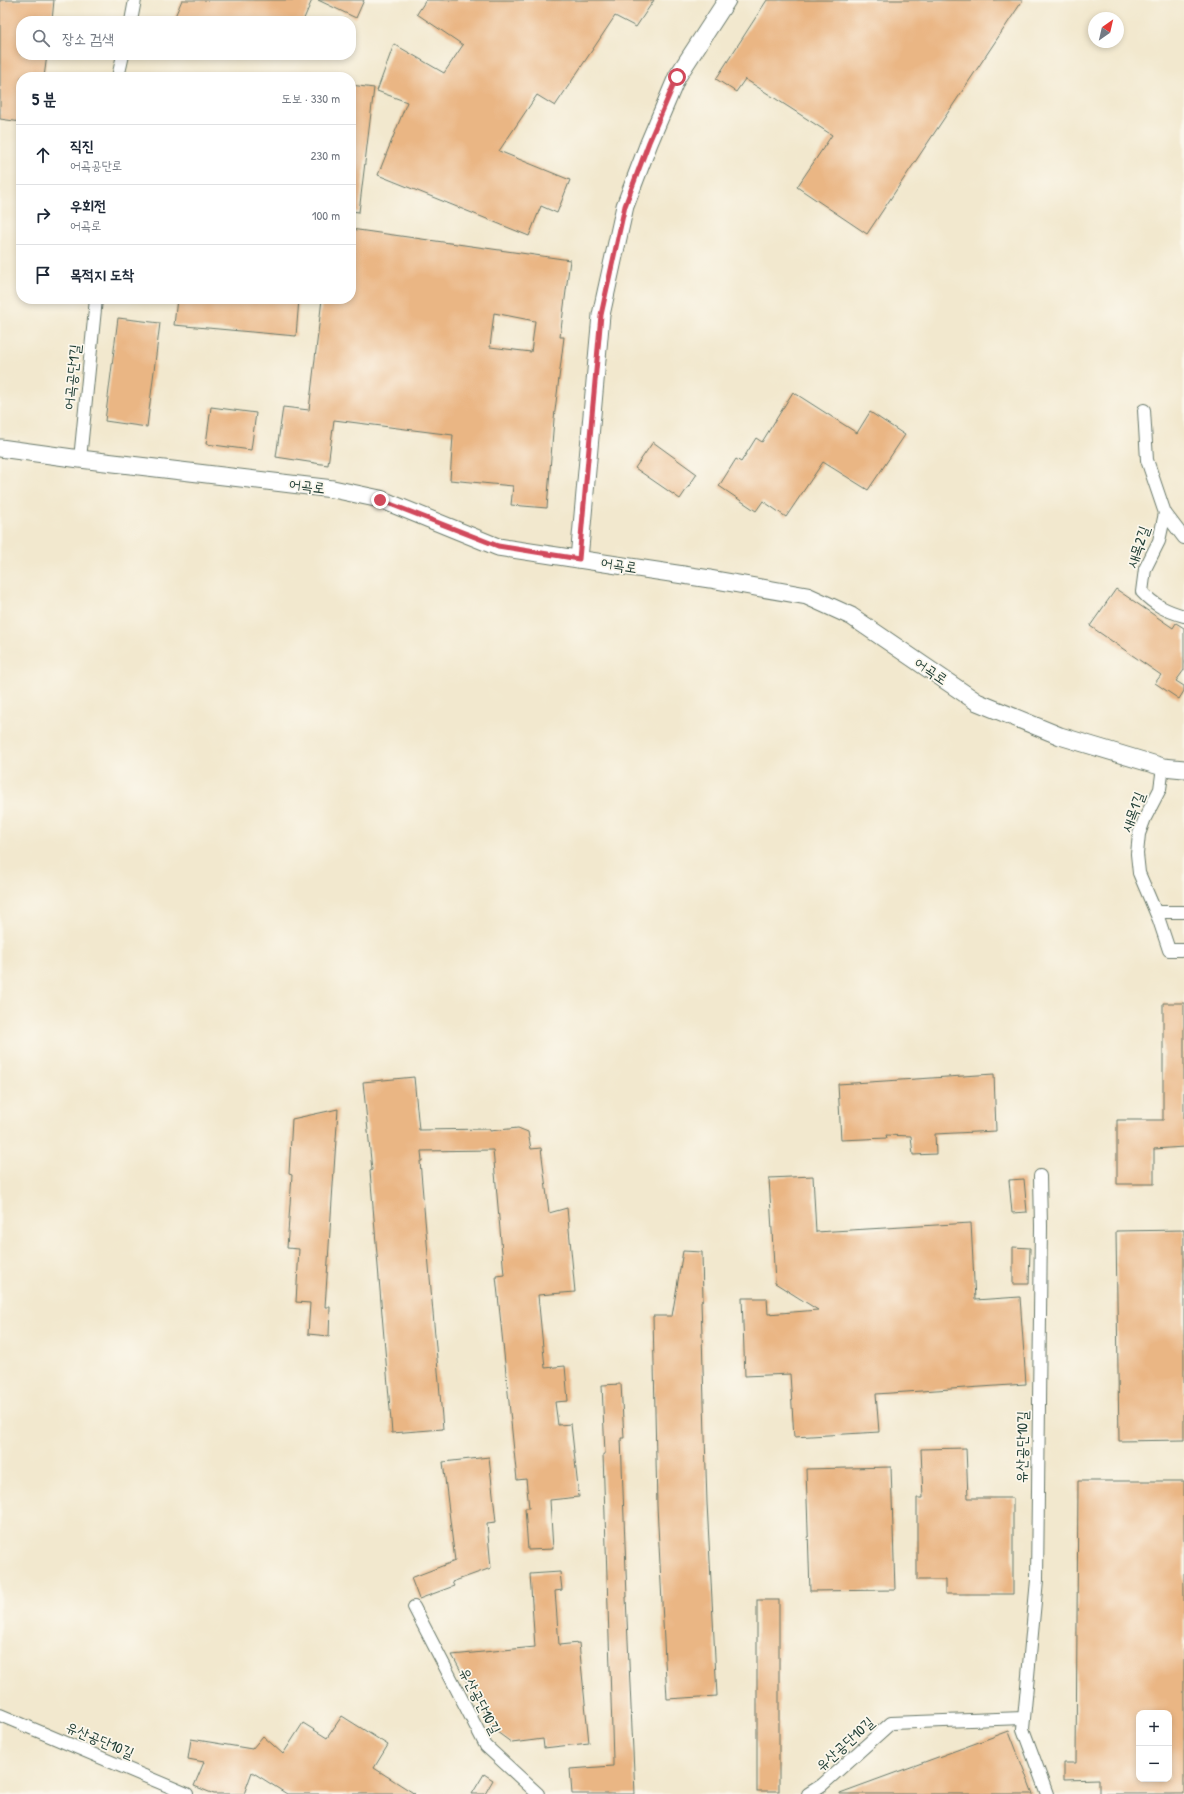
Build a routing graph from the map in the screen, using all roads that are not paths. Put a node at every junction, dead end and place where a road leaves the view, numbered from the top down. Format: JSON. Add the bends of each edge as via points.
{"nodes":[{"id":1,"x":135,"y":0,"type":"edge"},
{"id":2,"x":727,"y":0,"type":"edge"},
{"id":3,"x":132,"y":16,"type":"edge"},
{"id":4,"x":122,"y":60,"type":"edge"},
{"id":5,"x":119,"y":72,"type":"edge"},
{"id":6,"x":96,"y":304,"type":"edge"},
{"id":7,"x":1144,"y":410,"type":"dead end"},
{"id":8,"x":0,"y":448,"type":"edge"},
{"id":9,"x":80,"y":459,"type":"junction"},
{"id":10,"x":1165,"y":513,"type":"junction"},
{"id":11,"x":1184,"y":538,"type":"edge"},
{"id":12,"x":579,"y":559,"type":"junction"},
{"id":13,"x":1184,"y":616,"type":"edge"},
{"id":14,"x":1163,"y":767,"type":"junction"},
{"id":15,"x":1184,"y":769,"type":"edge"},
{"id":16,"x":1156,"y":912,"type":"junction"},
{"id":17,"x":1184,"y":912,"type":"edge"},
{"id":18,"x":1184,"y":950,"type":"edge"},
{"id":19,"x":1040,"y":1176,"type":"dead end"},
{"id":20,"x":414,"y":1607,"type":"dead end"},
{"id":21,"x":0,"y":1714,"type":"edge"},
{"id":22,"x":1024,"y":1718,"type":"junction"},
{"id":23,"x":188,"y":1794,"type":"edge"},
{"id":24,"x":538,"y":1794,"type":"edge"},
{"id":25,"x":808,"y":1794,"type":"edge"},
{"id":26,"x":1047,"y":1794,"type":"edge"}],
"edges":[{"from":1,"to":3,"type":"street"},
{"from":2,"to":12,"type":"street","via":[[677,77],[625,206],[601,315]]},
{"from":4,"to":5,"type":"street"},
{"from":6,"to":9,"type":"street","name":"어곡공단1길"},
{"from":7,"to":10,"type":"street","name":"새목2길","via":[[1147,460]]},
{"from":8,"to":9,"type":"street","name":"어곡로"},
{"from":9,"to":12,"type":"street","name":"어곡로","via":[[333,489],[380,500],[498,546]]},
{"from":10,"to":11,"type":"street","name":"새목2길"},
{"from":10,"to":13,"type":"street","name":"새목2길","via":[[1159,541],[1145,570],[1142,592],[1165,610]]},
{"from":12,"to":14,"type":"street","name":"어곡로","via":[[807,596],[851,616],[976,702],[1060,736]]},
{"from":14,"to":15,"type":"street","name":"어곡로"},
{"from":14,"to":16,"type":"street","name":"새목1길","via":[[1160,789],[1139,834],[1137,854],[1139,873]]},
{"from":16,"to":17,"type":"street"},
{"from":16,"to":18,"type":"street","name":"새목1길","via":[[1169,950]]},
{"from":19,"to":22,"type":"street","name":"유산공단10길","via":[[1037,1580]]},
{"from":20,"to":24,"type":"street","name":"유산공단10길","via":[[486,1746]]},
{"from":21,"to":23,"type":"street","name":"유산공단10길"},
{"from":22,"to":25,"type":"street","name":"유산공단10길","via":[[891,1723],[822,1785]]},
{"from":22,"to":26,"type":"street","name":"유산공단10길","via":[[1023,1729]]}]}
